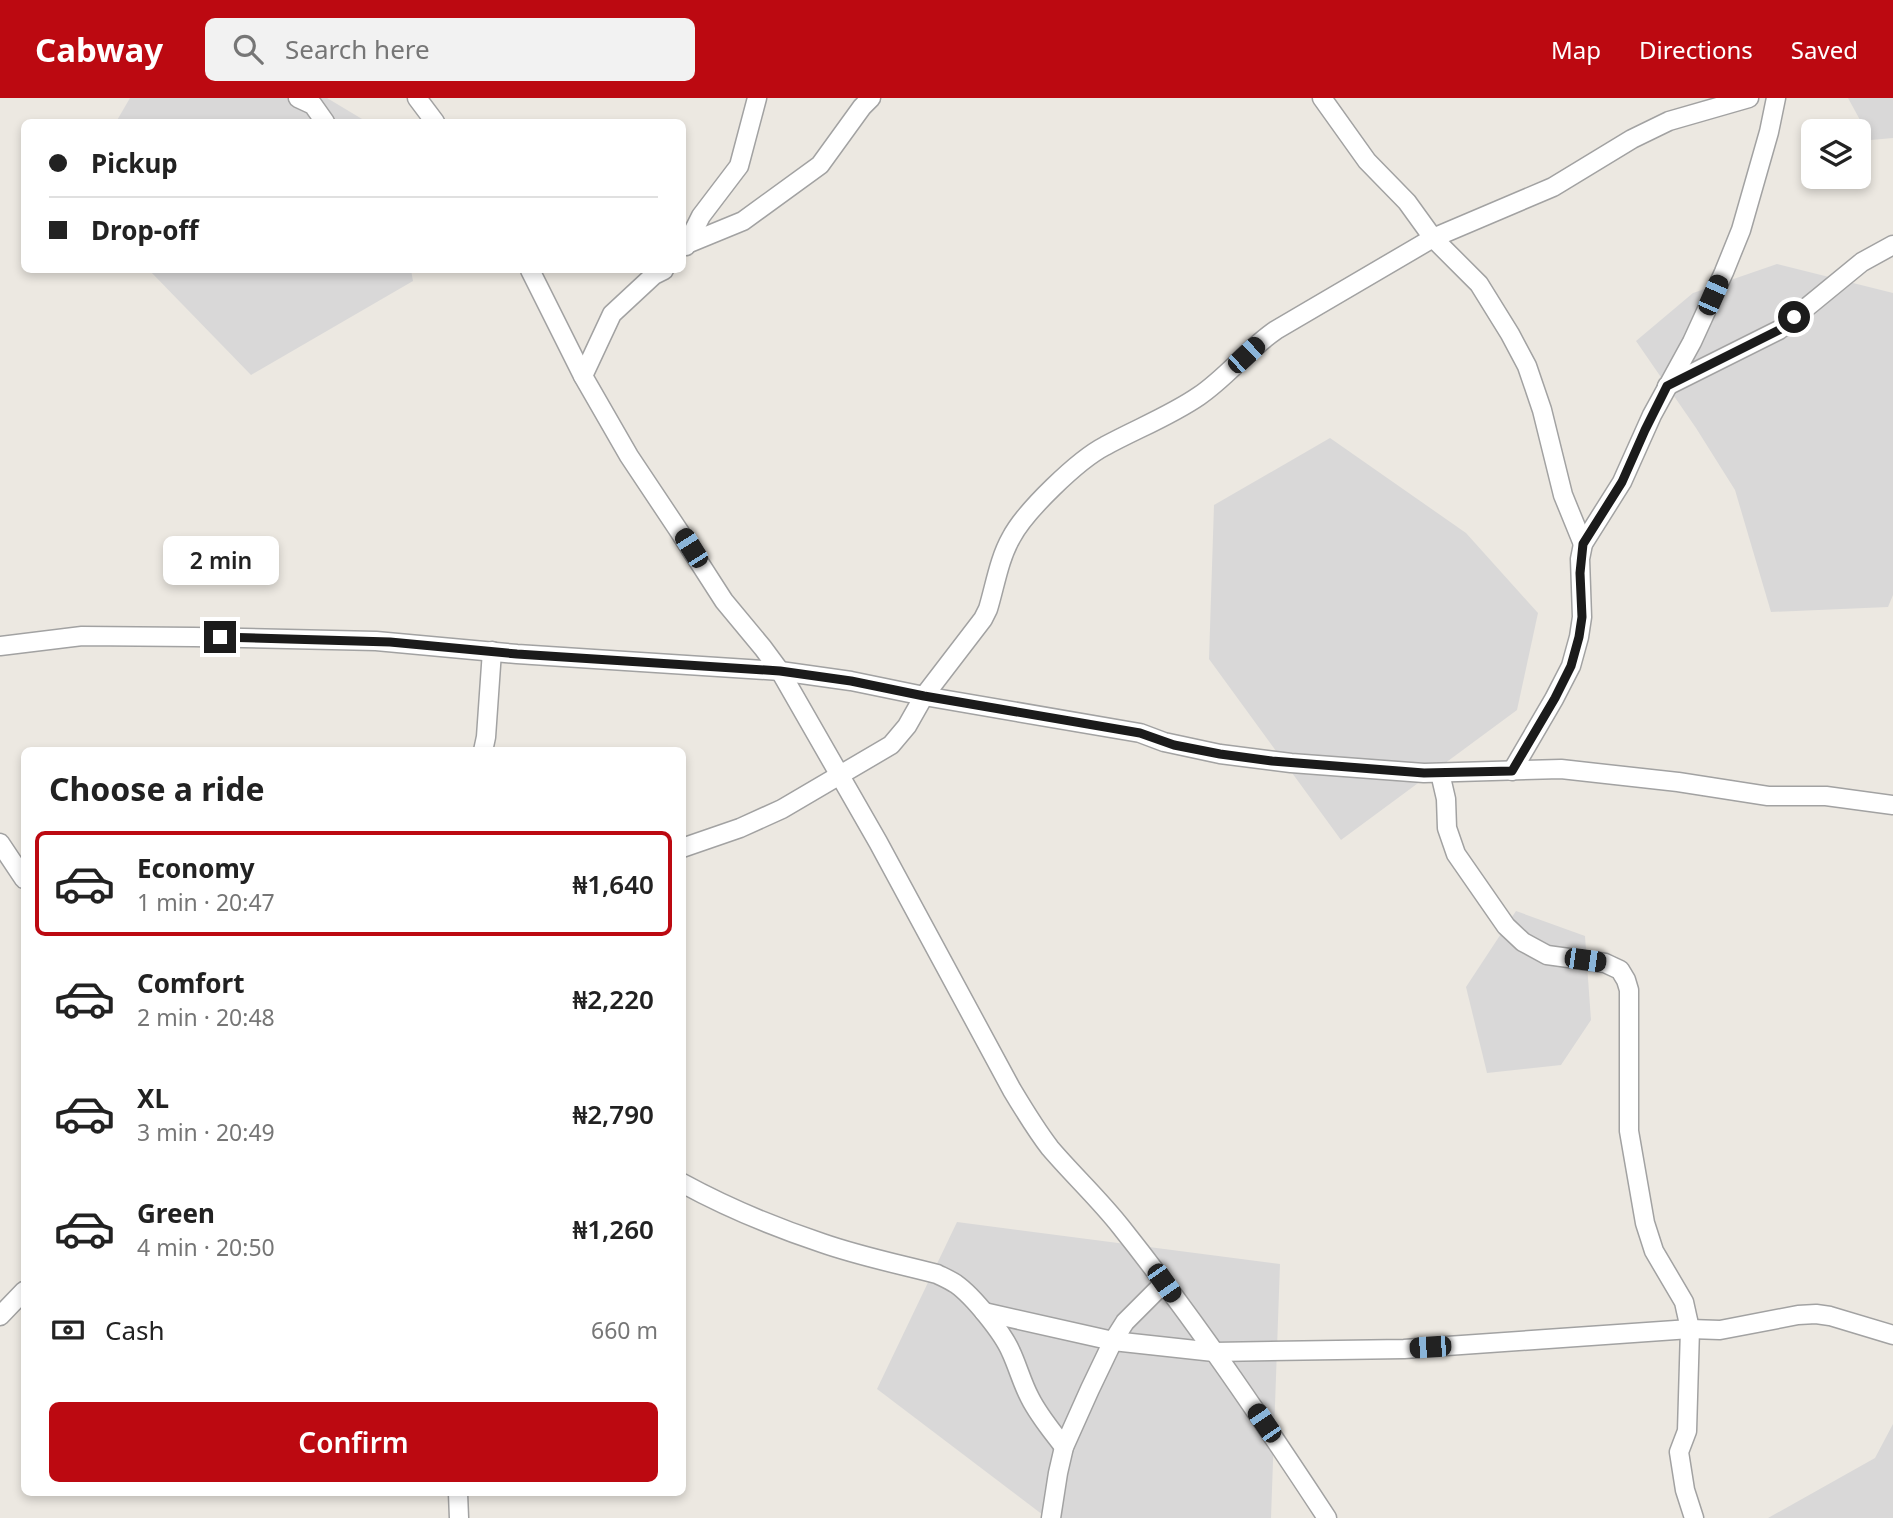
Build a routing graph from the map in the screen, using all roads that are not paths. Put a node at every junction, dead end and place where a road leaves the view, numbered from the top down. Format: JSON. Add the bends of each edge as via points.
{"nodes":[{"id":1,"x":298,"y":98,"type":"edge"},
{"id":2,"x":417,"y":98,"type":"edge"},
{"id":3,"x":757,"y":98,"type":"edge"},
{"id":4,"x":872,"y":98,"type":"edge"},
{"id":5,"x":1322,"y":98,"type":"edge"},
{"id":6,"x":1749,"y":98,"type":"edge"},
{"id":7,"x":1776,"y":98,"type":"edge"},
{"id":8,"x":323,"y":119,"type":"edge"},
{"id":9,"x":433,"y":119,"type":"edge"},
{"id":10,"x":1433,"y":238,"type":"junction"},
{"id":11,"x":1893,"y":245,"type":"edge"},
{"id":12,"x":686,"y":246,"type":"edge"},
{"id":13,"x":686,"y":248,"type":"edge"},
{"id":14,"x":532,"y":273,"type":"edge"},
{"id":15,"x":658,"y":273,"type":"edge"},
{"id":16,"x":583,"y":376,"type":"junction"},
{"id":17,"x":1667,"y":386,"type":"junction"},
{"id":18,"x":1583,"y":544,"type":"junction"},
{"id":19,"x":0,"y":646,"type":"edge"},
{"id":20,"x":492,"y":651,"type":"junction"},
{"id":21,"x":780,"y":671,"type":"junction"},
{"id":22,"x":924,"y":696,"type":"junction"},
{"id":23,"x":483,"y":747,"type":"edge"},
{"id":24,"x":1512,"y":771,"type":"junction"},
{"id":25,"x":1440,"y":773,"type":"junction"},
{"id":26,"x":840,"y":776,"type":"junction"},
{"id":27,"x":1893,"y":805,"type":"edge"},
{"id":28,"x":0,"y":843,"type":"edge"},
{"id":29,"x":686,"y":847,"type":"edge"},
{"id":30,"x":21,"y":874,"type":"edge"},
{"id":31,"x":686,"y":1185,"type":"edge"},
{"id":32,"x":1164,"y":1283,"type":"junction"},
{"id":33,"x":21,"y":1294,"type":"edge"},
{"id":34,"x":984,"y":1312,"type":"junction"},
{"id":35,"x":0,"y":1316,"type":"edge"},
{"id":36,"x":1690,"y":1329,"type":"junction"},
{"id":37,"x":1893,"y":1335,"type":"edge"},
{"id":38,"x":1113,"y":1341,"type":"junction"},
{"id":39,"x":1214,"y":1352,"type":"junction"},
{"id":40,"x":1064,"y":1447,"type":"junction"},
{"id":41,"x":458,"y":1496,"type":"edge"},
{"id":42,"x":459,"y":1518,"type":"edge"},
{"id":43,"x":1051,"y":1518,"type":"edge"},
{"id":44,"x":1327,"y":1518,"type":"edge"},
{"id":45,"x":1694,"y":1518,"type":"edge"}],
"edges":[{"from":1,"to":8,"type":"street","via":[[313,105]]},
{"from":2,"to":9,"type":"street"},
{"from":3,"to":12,"type":"street","via":[[739,166],[701,216]]},
{"from":4,"to":13,"type":"street","via":[[820,165],[743,221]]},
{"from":5,"to":10,"type":"street","via":[[1367,161],[1407,202]]},
{"from":6,"to":10,"type":"street","via":[[1669,121],[1553,187]]},
{"from":7,"to":17,"type":"street","via":[[1741,230],[1692,342]]},
{"from":10,"to":18,"type":"street","via":[[1479,284],[1527,366],[1563,495]]},
{"from":10,"to":22,"type":"street","via":[[1276,330],[1203,394],[1103,447],[1050,491],[1010,539],[983,619]]},
{"from":11,"to":17,"type":"street","via":[[1862,262],[1779,330]]},
{"from":14,"to":16,"type":"street"},
{"from":15,"to":16,"type":"street","via":[[612,314]]},
{"from":16,"to":21,"type":"street","via":[[629,456],[724,601]]},
{"from":17,"to":18,"type":"street","via":[[1622,482]]},
{"from":18,"to":24,"type":"street","via":[[1582,617],[1571,666]]},
{"from":19,"to":20,"type":"street","via":[[82,636],[194,636],[383,641]]},
{"from":20,"to":21,"type":"street"},
{"from":20,"to":23,"type":"street"},
{"from":21,"to":22,"type":"street"},
{"from":21,"to":26,"type":"street"},
{"from":22,"to":25,"type":"street","via":[[1140,733],[1174,745],[1254,759]]},
{"from":22,"to":26,"type":"street","via":[[891,745]]},
{"from":24,"to":25,"type":"street"},
{"from":24,"to":27,"type":"street","via":[[1584,771],[1768,796],[1826,796]]},
{"from":25,"to":36,"type":"street","via":[[1447,828],[1456,854],[1506,926],[1547,955],[1605,962],[1620,970],[1626,980],[1629,1131],[1645,1223],[1654,1251],[1684,1302]]},
{"from":26,"to":29,"type":"street","via":[[782,809]]},
{"from":26,"to":32,"type":"street","via":[[1036,1128]]},
{"from":28,"to":30,"type":"street"},
{"from":31,"to":34,"type":"street","via":[[823,1244],[937,1274],[963,1290]]},
{"from":32,"to":38,"type":"street","via":[[1125,1322]]},
{"from":32,"to":39,"type":"street"},
{"from":33,"to":35,"type":"street"},
{"from":34,"to":38,"type":"street"},
{"from":34,"to":40,"type":"street","via":[[1010,1349],[1043,1420]]},
{"from":36,"to":37,"type":"street","via":[[1720,1330],[1816,1314]]},
{"from":36,"to":39,"type":"street","via":[[1404,1349]]},
{"from":36,"to":45,"type":"street","via":[[1687,1431],[1679,1452]]},
{"from":38,"to":39,"type":"street"},
{"from":38,"to":40,"type":"street"},
{"from":39,"to":44,"type":"street"},
{"from":40,"to":43,"type":"street"},
{"from":41,"to":42,"type":"street"}]}
